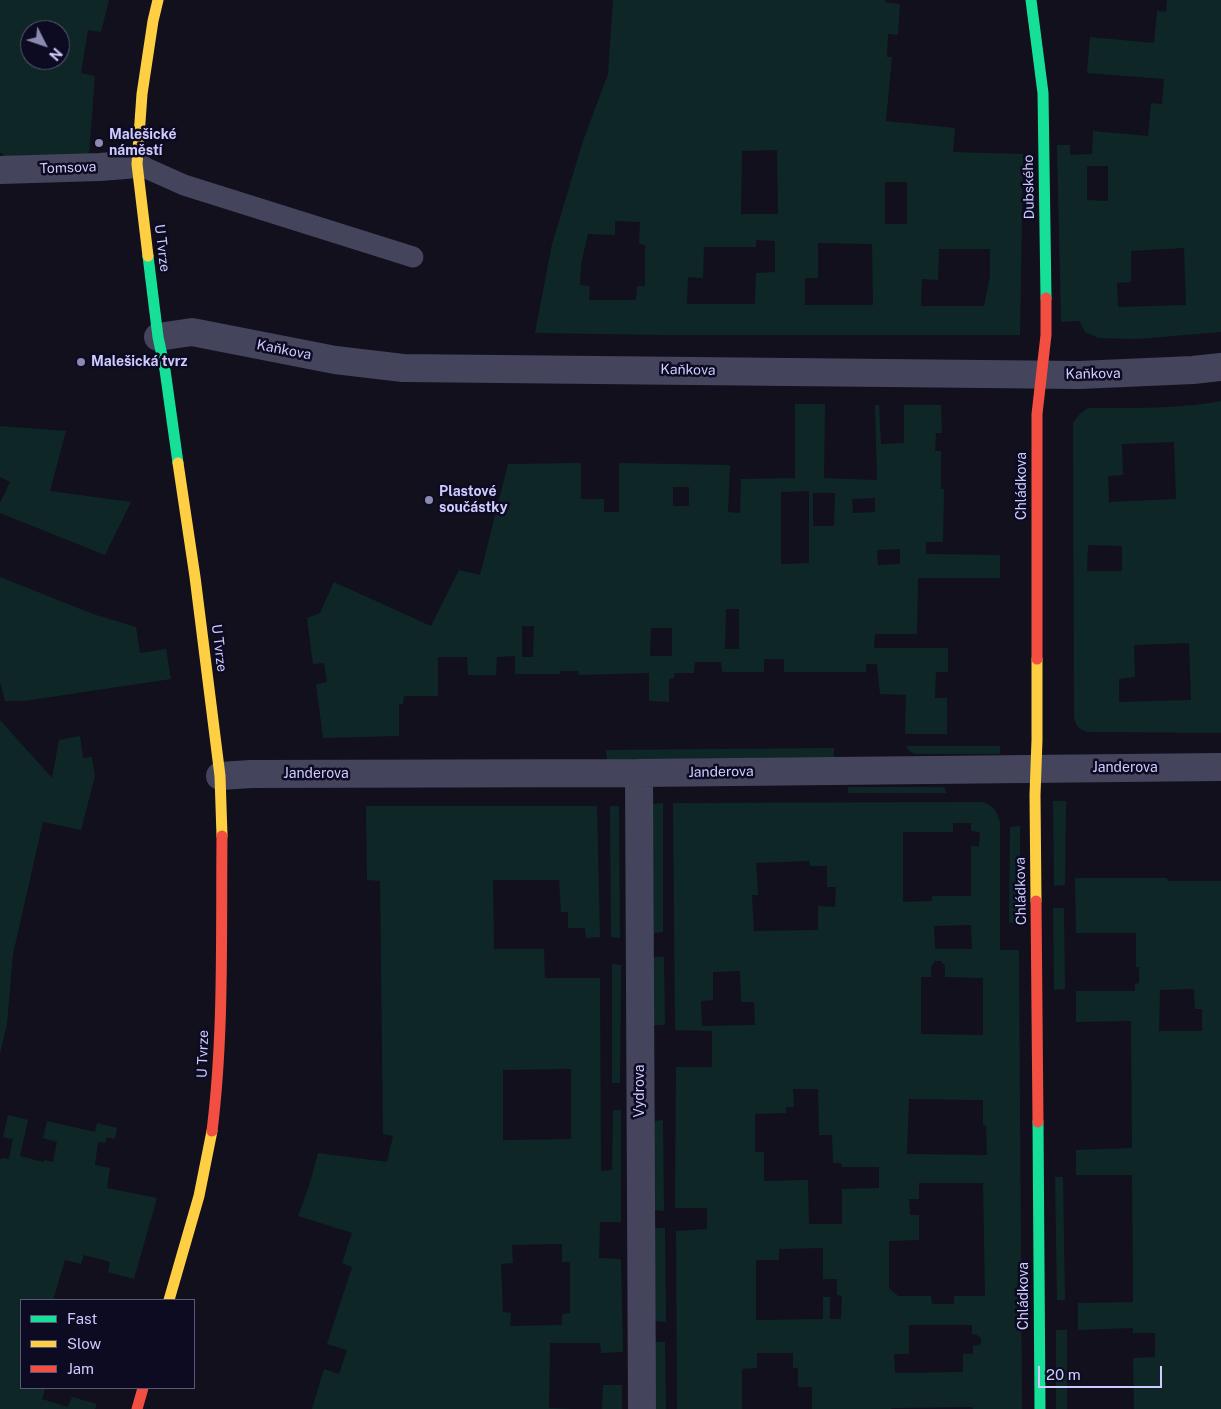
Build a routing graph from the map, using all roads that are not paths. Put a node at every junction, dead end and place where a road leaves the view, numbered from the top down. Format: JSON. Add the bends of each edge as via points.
{"nodes":[{"id":1,"x":158,"y":0,"type":"edge"},
{"id":2,"x":1031,"y":0,"type":"edge"},
{"id":3,"x":137,"y":164,"type":"junction"},
{"id":4,"x":0,"y":170,"type":"edge"},
{"id":5,"x":413,"y":256,"type":"dead end"},
{"id":6,"x":158,"y":337,"type":"junction"},
{"id":7,"x":1221,"y":367,"type":"edge"},
{"id":8,"x":1041,"y":374,"type":"junction"},
{"id":9,"x":1221,"y":767,"type":"edge"},
{"id":10,"x":1036,"y":768,"type":"junction"},
{"id":11,"x":639,"y":773,"type":"junction"},
{"id":12,"x":220,"y":776,"type":"junction"},
{"id":13,"x":169,"y":1299,"type":"edge"},
{"id":14,"x":143,"y":1389,"type":"edge"},
{"id":15,"x":137,"y":1409,"type":"edge"},
{"id":16,"x":642,"y":1409,"type":"edge"},
{"id":17,"x":1040,"y":1409,"type":"edge"}],
"edges":[{"from":1,"to":3,"type":"street","name":"U Tvrze","via":[[142,94]]},
{"from":2,"to":8,"type":"street","name":"Dubského","via":[[1043,93],[1046,335]]},
{"from":3,"to":4,"type":"street","name":"Tomsova"},
{"from":3,"to":5,"type":"lane","via":[[184,185]]},
{"from":3,"to":6,"type":"street","name":"U Tvrze"},
{"from":6,"to":8,"type":"street","name":"Kaňkova","via":[[192,332],[335,360],[403,368]]},
{"from":6,"to":12,"type":"street","name":"U Tvrze","via":[[195,577]]},
{"from":7,"to":8,"type":"street","name":"Kaňkova","via":[[1088,375]]},
{"from":8,"to":10,"type":"street","name":"Chládkova","via":[[1037,414]]},
{"from":9,"to":10,"type":"street","name":"Janderova"},
{"from":10,"to":11,"type":"street","name":"Janderova"},
{"from":10,"to":17,"type":"street","name":"Chládkova"},
{"from":11,"to":12,"type":"street","name":"Janderova"},
{"from":11,"to":16,"type":"street","name":"Vydrova"},
{"from":12,"to":13,"type":"street","name":"U Tvrze","via":[[222,911],[216,1092],[199,1196]]},
{"from":14,"to":15,"type":"street"}]}
